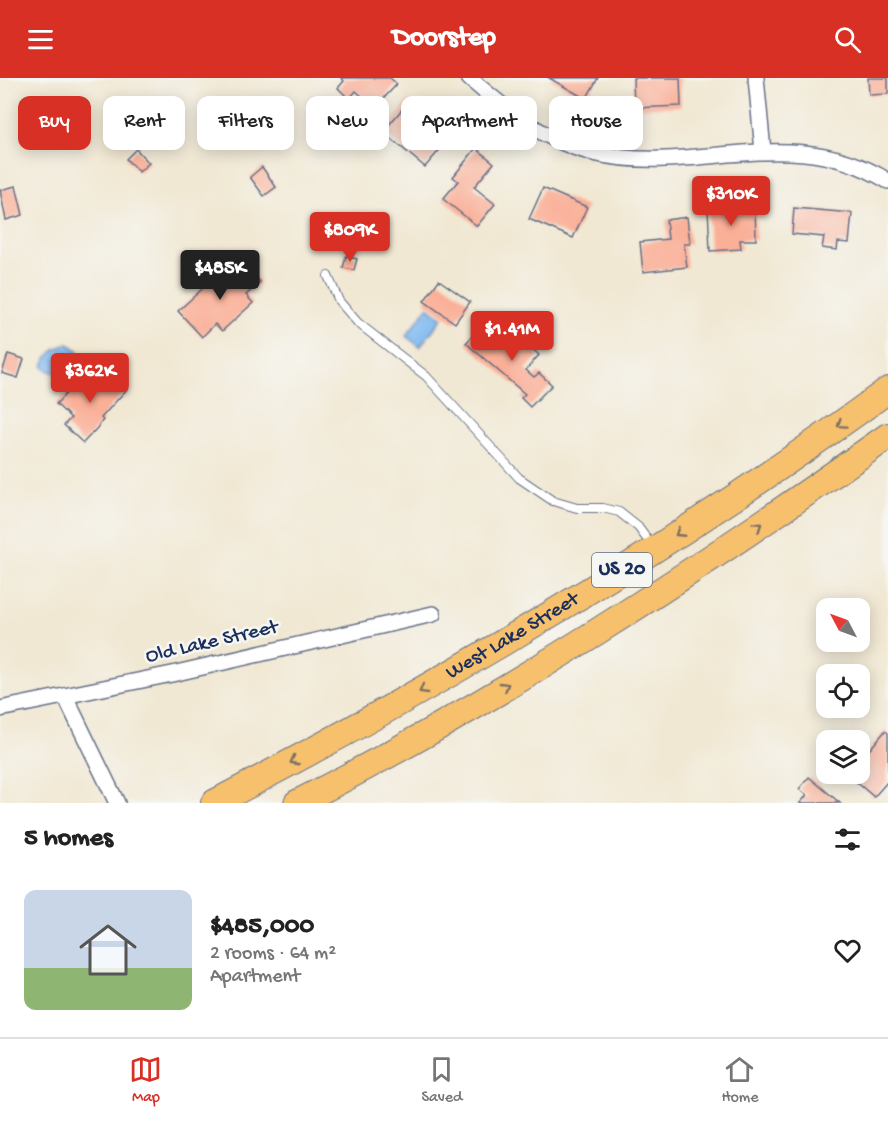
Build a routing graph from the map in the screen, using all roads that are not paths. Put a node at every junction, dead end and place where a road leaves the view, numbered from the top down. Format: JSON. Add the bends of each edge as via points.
{"nodes":[{"id":1,"x":469,"y":78,"type":"edge"},
{"id":2,"x":756,"y":78,"type":"edge"},
{"id":3,"x":763,"y":151,"type":"junction"},
{"id":4,"x":888,"y":181,"type":"edge"},
{"id":5,"x":328,"y":276,"type":"dead end"},
{"id":6,"x":888,"y":390,"type":"edge"},
{"id":7,"x":888,"y":436,"type":"edge"},
{"id":8,"x":654,"y":550,"type":"junction"},
{"id":9,"x":433,"y":614,"type":"dead end"},
{"id":10,"x":65,"y":696,"type":"junction"},
{"id":11,"x":0,"y":709,"type":"edge"},
{"id":12,"x":399,"y":747,"type":"junction"},
{"id":13,"x":117,"y":803,"type":"edge"},
{"id":14,"x":214,"y":803,"type":"edge"},
{"id":15,"x":297,"y":803,"type":"edge"},
{"id":16,"x":336,"y":803,"type":"edge"}],
"edges":[{"from":1,"to":3,"type":"street","via":[[544,135],[592,153],[642,160]]},
{"from":2,"to":3,"type":"street"},
{"from":3,"to":4,"type":"street","via":[[788,150],[840,159]]},
{"from":5,"to":8,"type":"lane","via":[[339,301],[358,323],[426,376],[519,478],[553,501],[619,512],[638,527]]},
{"from":6,"to":8,"type":"highway","name":"West Lake Street","number":"US 20","one_way":true,"via":[[772,473]]},
{"from":12,"to":7,"type":"highway","name":"West Lake Street","number":"US 20","one_way":true,"via":[[669,585]]},
{"from":8,"to":14,"type":"highway","name":"West Lake Street","number":"US 20","one_way":true,"via":[[458,670]]},
{"from":9,"to":10,"type":"street","name":"Old Lake Street"},
{"from":10,"to":11,"type":"street","name":"Old Lake Street"},
{"from":10,"to":13,"type":"street"},
{"from":12,"to":15,"type":"highway","name":"West Lake Street","number":"US 20"},
{"from":12,"to":16,"type":"highway"}]}
